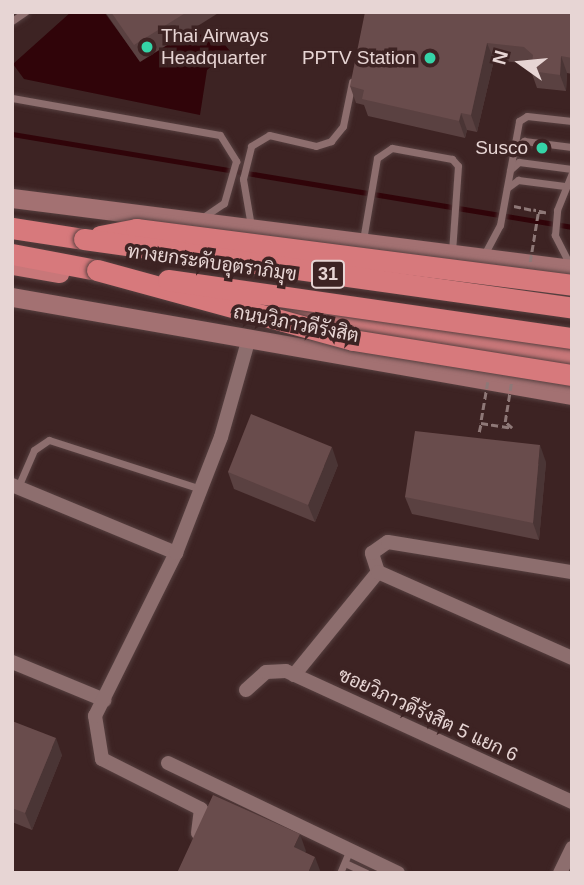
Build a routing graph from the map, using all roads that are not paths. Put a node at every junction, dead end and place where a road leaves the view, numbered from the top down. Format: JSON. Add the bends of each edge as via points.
{"nodes":[{"id":1,"x":24,"y":12,"type":"edge"},
{"id":2,"x":12,"y":21,"type":"edge"},
{"id":3,"x":353,"y":75,"type":"edge"},
{"id":4,"x":12,"y":99,"type":"edge"},
{"id":5,"x":572,"y":121,"type":"edge"},
{"id":6,"x":572,"y":147,"type":"edge"},
{"id":7,"x":513,"y":150,"type":"junction"},
{"id":8,"x":510,"y":171,"type":"junction"},
{"id":9,"x":572,"y":171,"type":"edge"},
{"id":10,"x":565,"y":186,"type":"junction"},
{"id":11,"x":507,"y":188,"type":"junction"},
{"id":12,"x":12,"y":198,"type":"edge"},
{"id":13,"x":188,"y":223,"type":"junction"},
{"id":14,"x":12,"y":227,"type":"edge"},
{"id":15,"x":254,"y":232,"type":"junction"},
{"id":16,"x":84,"y":239,"type":"junction"},
{"id":17,"x":363,"y":240,"type":"junction"},
{"id":18,"x":452,"y":252,"type":"junction"},
{"id":19,"x":12,"y":254,"type":"edge"},
{"id":20,"x":484,"y":256,"type":"junction"},
{"id":21,"x":12,"y":265,"type":"edge"},
{"id":22,"x":572,"y":269,"type":"edge"},
{"id":23,"x":97,"y":270,"type":"junction"},
{"id":24,"x":572,"y":285,"type":"edge"},
{"id":25,"x":12,"y":297,"type":"edge"},
{"id":26,"x":572,"y":302,"type":"edge"},
{"id":27,"x":572,"y":308,"type":"edge"},
{"id":28,"x":249,"y":338,"type":"junction"},
{"id":29,"x":568,"y":353,"type":"edge"},
{"id":30,"x":572,"y":374,"type":"edge"},
{"id":31,"x":572,"y":395,"type":"edge"},
{"id":32,"x":15,"y":486,"type":"edge"},
{"id":33,"x":202,"y":489,"type":"junction"},
{"id":34,"x":176,"y":553,"type":"junction"},
{"id":35,"x":378,"y":572,"type":"junction"},
{"id":36,"x":572,"y":572,"type":"edge"},
{"id":37,"x":572,"y":658,"type":"edge"},
{"id":38,"x":12,"y":662,"type":"edge"},
{"id":39,"x":294,"y":675,"type":"junction"},
{"id":40,"x":246,"y":690,"type":"dead end"},
{"id":41,"x":104,"y":700,"type":"junction"},
{"id":42,"x":168,"y":763,"type":"dead end"},
{"id":43,"x":572,"y":802,"type":"edge"},
{"id":44,"x":572,"y":848,"type":"edge"},
{"id":45,"x":190,"y":852,"type":"edge"},
{"id":46,"x":347,"y":857,"type":"junction"},
{"id":47,"x":340,"y":873,"type":"edge"},
{"id":48,"x":366,"y":873,"type":"edge"},
{"id":49,"x":398,"y":873,"type":"edge"},
{"id":50,"x":560,"y":873,"type":"edge"}],
"edges":[{"from":1,"to":2,"type":"lane"},
{"from":3,"to":15,"type":"lane","via":[[343,126],[331,141],[316,146],[260,137],[243,179]]},
{"from":4,"to":13,"type":"lane","via":[[212,131],[226,139],[236,162],[233,177],[215,212]]},
{"from":5,"to":7,"type":"lane","via":[[524,117]]},
{"from":6,"to":7,"type":"lane","via":[[524,141]]},
{"from":7,"to":8,"type":"lane"},
{"from":8,"to":9,"type":"lane","via":[[519,162]]},
{"from":8,"to":11,"type":"lane"},
{"from":9,"to":10,"type":"lane"},
{"from":10,"to":11,"type":"lane","via":[[518,180]]},
{"from":10,"to":22,"type":"lane","via":[[555,235]]},
{"from":11,"to":20,"type":"lane","via":[[500,225]]},
{"from":12,"to":13,"type":"main road","number":"31"},
{"from":13,"to":15,"type":"main road","number":"31"},
{"from":14,"to":16,"type":"highway","name":"ทางยกระดับอุตราภิมุข","number":"31"},
{"from":14,"to":26,"type":"highway","number":"31"},
{"from":15,"to":17,"type":"main road","number":"31"},
{"from":16,"to":24,"type":"highway","bridge":true,"via":[[136,229]]},
{"from":16,"to":27,"type":"highway","name":"ทางยกระดับอุตราภิมุข","number":"31","bridge":true},
{"from":17,"to":18,"type":"main road","number":"31"},
{"from":17,"to":18,"type":"lane","via":[[382,151],[436,155],[457,166]]},
{"from":18,"to":20,"type":"main road","number":"31"},
{"from":19,"to":23,"type":"highway","name":"ทางยกระดับอุตราภิมุข","number":"31"},
{"from":20,"to":22,"type":"main road","number":"31"},
{"from":21,"to":29,"type":"highway","name":"ถนนวิภาวดีรังสิต","number":"31"},
{"from":23,"to":29,"type":"highway","name":"ทางยกระดับอุตราภิมุข","number":"31","bridge":true},
{"from":23,"to":30,"type":"highway","bridge":true,"via":[[353,340]]},
{"from":25,"to":28,"type":"main road","name":"ถนนวิภาวดีรังสิต"},
{"from":28,"to":31,"type":"main road","name":"ถนนวิภาวดีรังสิต"},
{"from":28,"to":33,"type":"street"},
{"from":32,"to":33,"type":"lane","via":[[34,450],[49,440]]},
{"from":32,"to":34,"type":"street"},
{"from":33,"to":34,"type":"street"},
{"from":34,"to":41,"type":"street"},
{"from":35,"to":36,"type":"street","via":[[372,553],[388,542]]},
{"from":35,"to":37,"type":"street"},
{"from":35,"to":39,"type":"street"},
{"from":38,"to":41,"type":"street"},
{"from":39,"to":40,"type":"street","name":"ซอยวิภาวดีรังสิต 5 แยก 6","via":[[266,672]]},
{"from":39,"to":43,"type":"street","name":"ซอยวิภาวดีรังสิต 5 แยก 6"},
{"from":41,"to":45,"type":"street","via":[[95,716],[102,759],[201,809],[204,820]]},
{"from":42,"to":46,"type":"street"},
{"from":44,"to":50,"type":"street"},
{"from":46,"to":47,"type":"lane"},
{"from":46,"to":48,"type":"lane"},
{"from":46,"to":49,"type":"street"}]}
